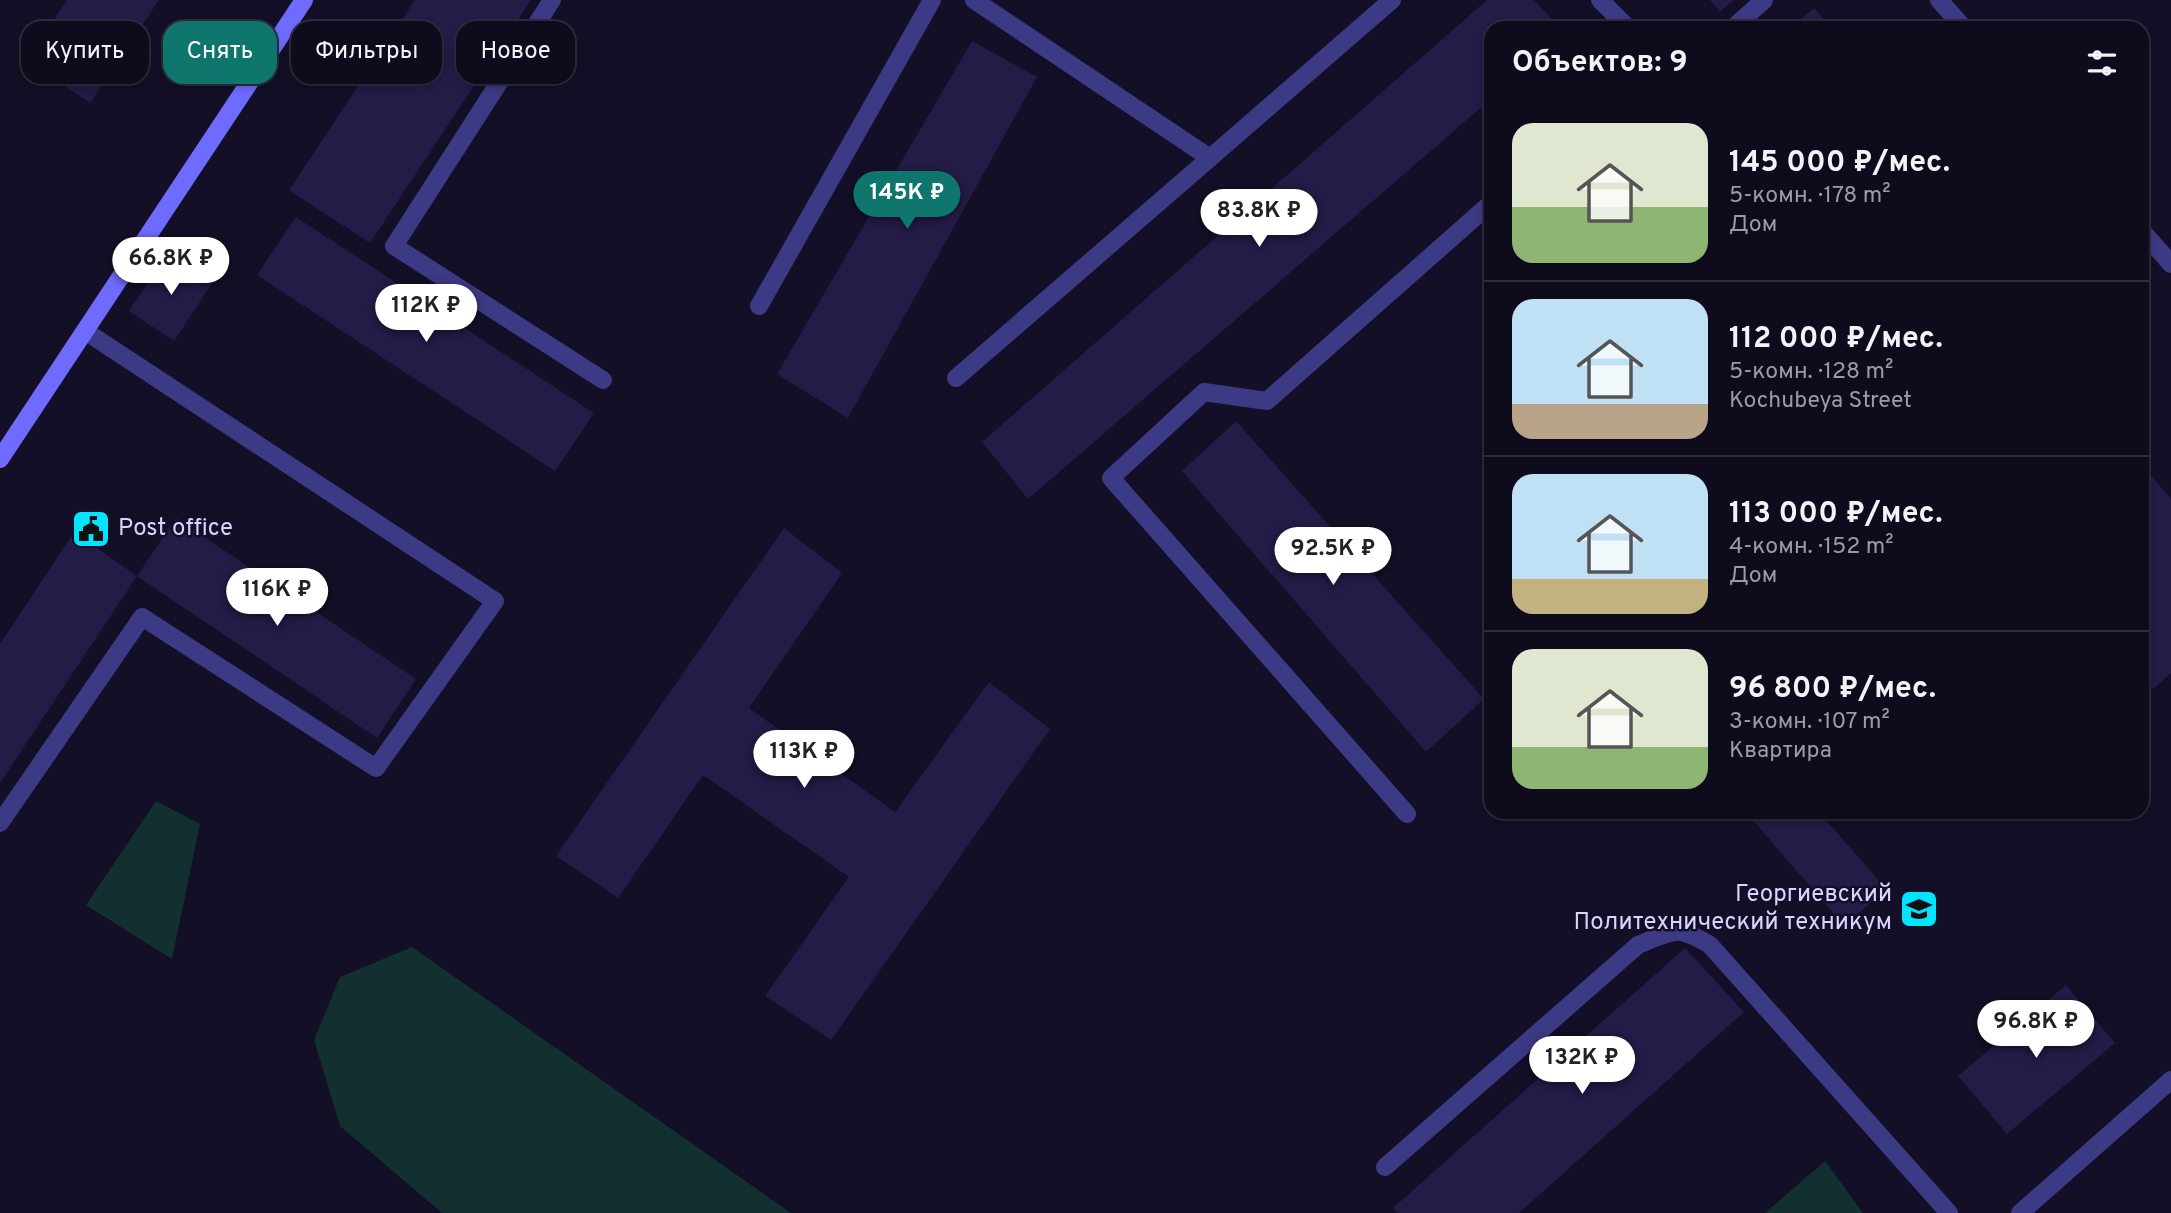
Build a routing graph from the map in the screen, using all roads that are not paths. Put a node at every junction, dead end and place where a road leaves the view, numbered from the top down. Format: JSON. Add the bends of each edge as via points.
{"nodes":[{"id":1,"x":304,"y":0,"type":"edge"},
{"id":2,"x":552,"y":0,"type":"edge"},
{"id":3,"x":932,"y":0,"type":"edge"},
{"id":4,"x":974,"y":0,"type":"edge"},
{"id":5,"x":1392,"y":0,"type":"edge"},
{"id":6,"x":1600,"y":0,"type":"edge"},
{"id":7,"x":1764,"y":0,"type":"edge"},
{"id":8,"x":1940,"y":0,"type":"edge"},
{"id":9,"x":1621,"y":21,"type":"edge"},
{"id":10,"x":1741,"y":21,"type":"edge"},
{"id":11,"x":1958,"y":21,"type":"edge"},
{"id":12,"x":1210,"y":158,"type":"junction"},
{"id":13,"x":1484,"y":209,"type":"edge"},
{"id":14,"x":2149,"y":238,"type":"edge"},
{"id":15,"x":2171,"y":264,"type":"edge"},
{"id":16,"x":759,"y":306,"type":"dead end"},
{"id":17,"x":85,"y":331,"type":"junction"},
{"id":18,"x":956,"y":378,"type":"dead end"},
{"id":19,"x":603,"y":380,"type":"dead end"},
{"id":20,"x":0,"y":459,"type":"edge"},
{"id":21,"x":1407,"y":814,"type":"dead end"},
{"id":22,"x":0,"y":822,"type":"edge"},
{"id":23,"x":2171,"y":1080,"type":"edge"},
{"id":24,"x":1385,"y":1167,"type":"dead end"},
{"id":25,"x":1949,"y":1213,"type":"edge"},
{"id":26,"x":2020,"y":1213,"type":"edge"}],
"edges":[{"from":1,"to":17,"type":"main road"},
{"from":2,"to":19,"type":"street","via":[[394,246]]},
{"from":3,"to":16,"type":"street"},
{"from":4,"to":12,"type":"street"},
{"from":5,"to":12,"type":"street"},
{"from":6,"to":9,"type":"street"},
{"from":7,"to":10,"type":"street"},
{"from":8,"to":11,"type":"street"},
{"from":12,"to":18,"type":"street"},
{"from":13,"to":21,"type":"street","via":[[1267,401],[1204,392],[1111,478]]},
{"from":14,"to":15,"type":"street"},
{"from":17,"to":20,"type":"main road"},
{"from":17,"to":22,"type":"street","via":[[495,601],[376,768],[142,617]]},
{"from":23,"to":26,"type":"street"},
{"from":24,"to":25,"type":"street","via":[[1638,945],[1674,931],[1688,932],[1710,945]]}]}
